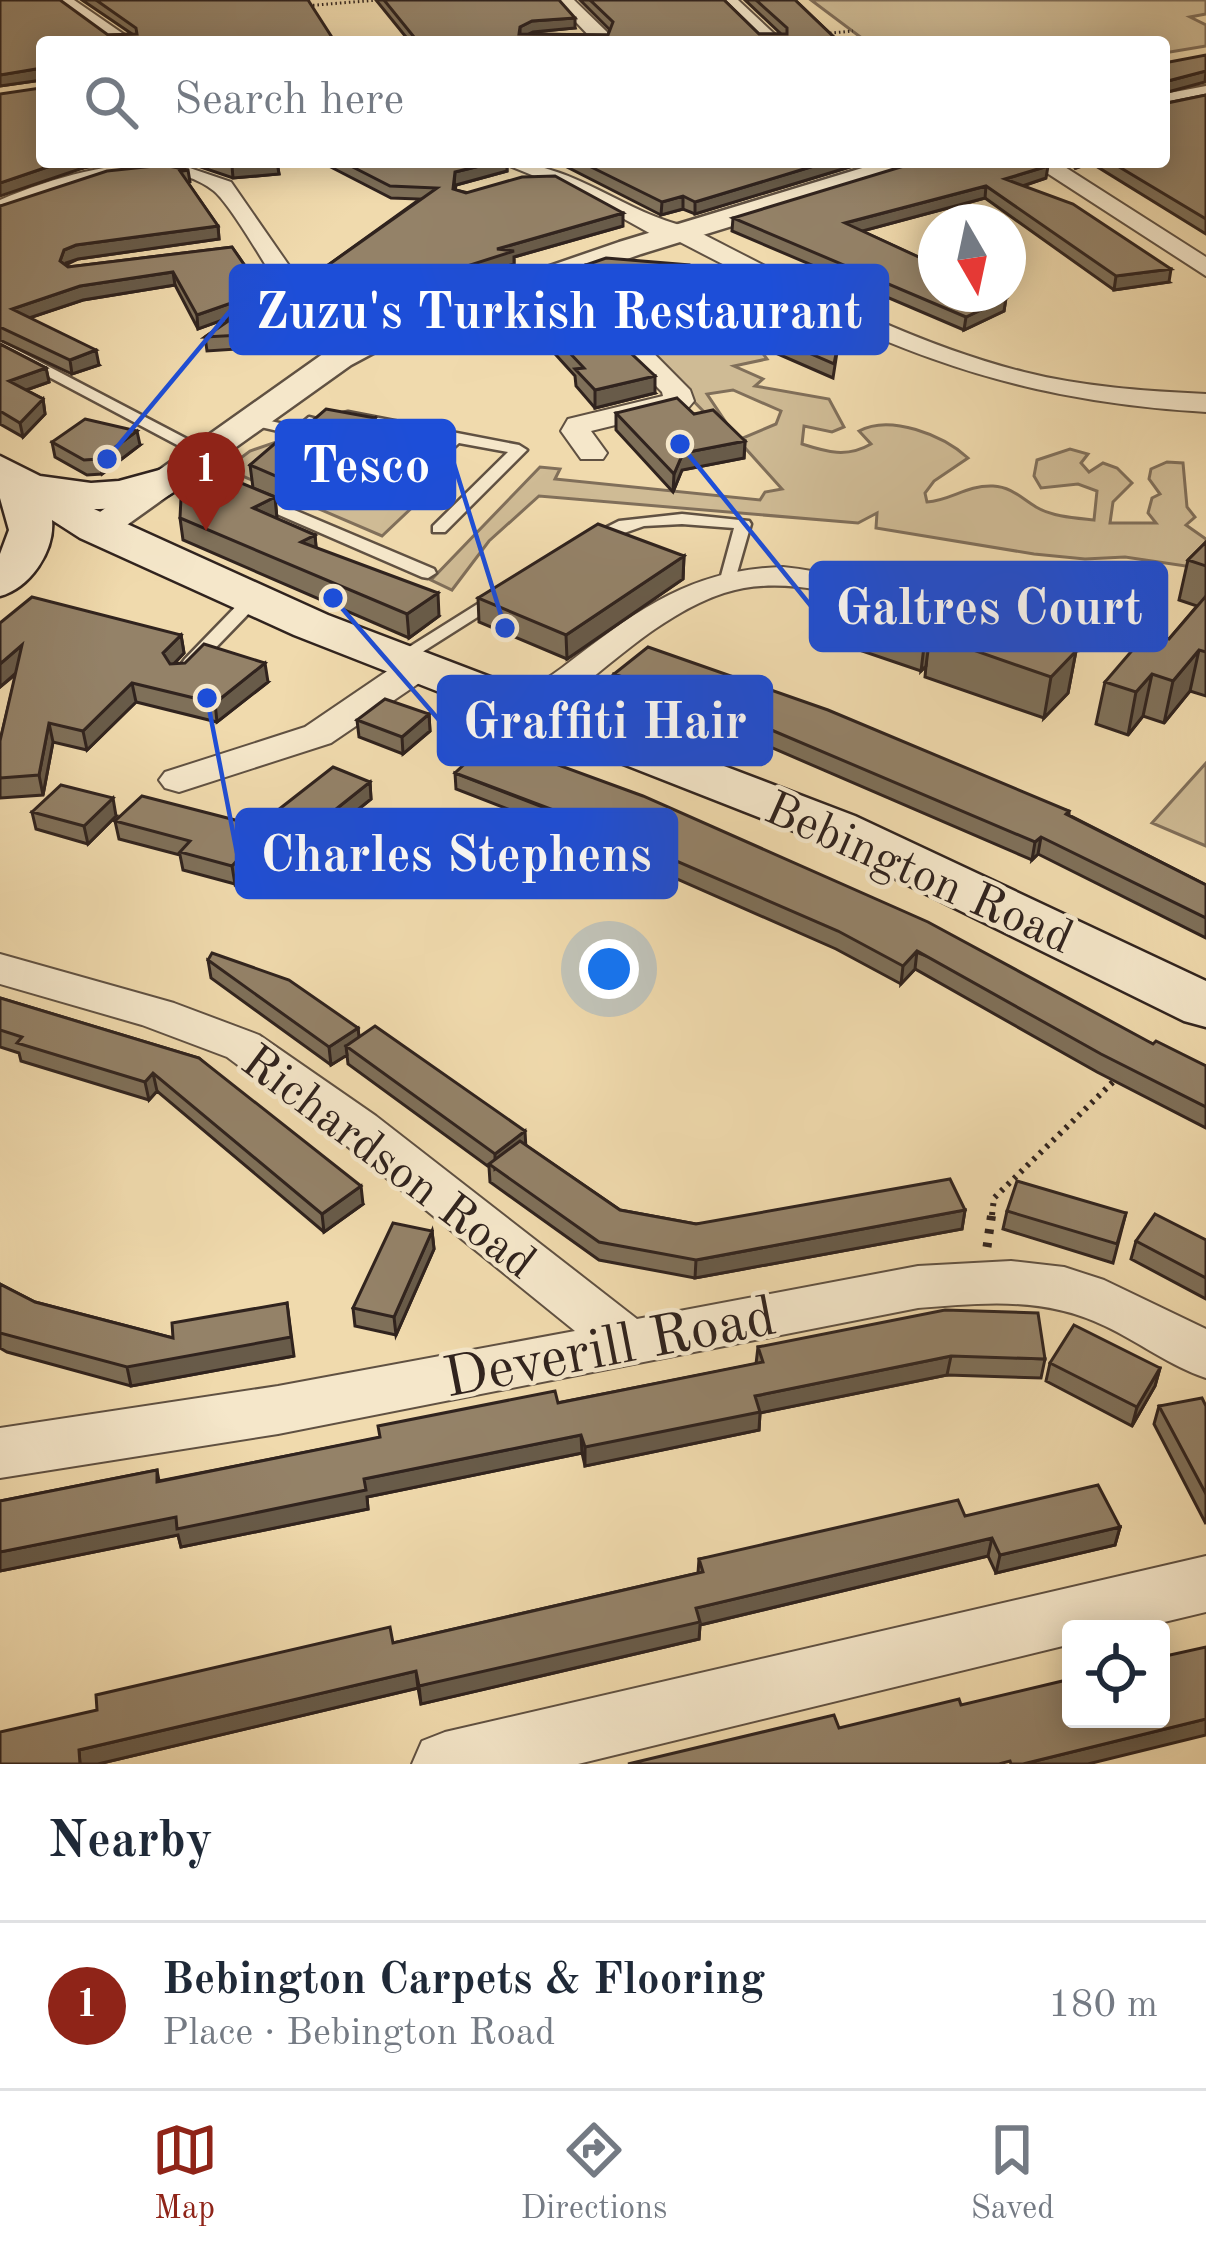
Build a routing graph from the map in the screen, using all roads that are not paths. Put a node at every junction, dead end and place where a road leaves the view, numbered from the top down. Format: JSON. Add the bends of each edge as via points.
{"nodes":[{"id":1,"x":62,"y":0,"type":"edge"},
{"id":2,"x":564,"y":0,"type":"edge"},
{"id":3,"x":728,"y":0,"type":"edge"},
{"id":4,"x":115,"y":36,"type":"edge"},
{"id":5,"x":600,"y":36,"type":"edge"},
{"id":6,"x":767,"y":36,"type":"edge"},
{"id":7,"x":140,"y":168,"type":"edge"},
{"id":8,"x":170,"y":168,"type":"edge"},
{"id":9,"x":563,"y":168,"type":"edge"},
{"id":10,"x":890,"y":168,"type":"edge"},
{"id":11,"x":1050,"y":168,"type":"edge"},
{"id":12,"x":509,"y":172,"type":"edge"},
{"id":13,"x":548,"y":172,"type":"junction"},
{"id":14,"x":0,"y":208,"type":"edge"},
{"id":15,"x":675,"y":234,"type":"junction"},
{"id":16,"x":1206,"y":268,"type":"edge"},
{"id":17,"x":548,"y":276,"type":"junction"},
{"id":18,"x":371,"y":341,"type":"junction"},
{"id":19,"x":0,"y":345,"type":"edge"},
{"id":20,"x":1206,"y":403,"type":"edge"},
{"id":21,"x":248,"y":421,"type":"junction"},
{"id":22,"x":456,"y":436,"type":"junction"},
{"id":23,"x":592,"y":453,"type":"dead end"},
{"id":24,"x":183,"y":468,"type":"junction"},
{"id":25,"x":4,"y":472,"type":"edge"},
{"id":26,"x":397,"y":490,"type":"dead end"},
{"id":27,"x":96,"y":529,"type":"junction"},
{"id":28,"x":440,"y":529,"type":"dead end"},
{"id":29,"x":576,"y":548,"type":"edge"},
{"id":30,"x":428,"y":573,"type":"dead end"},
{"id":31,"x":727,"y":583,"type":"junction"},
{"id":32,"x":517,"y":584,"type":"edge"},
{"id":33,"x":0,"y":585,"type":"edge"},
{"id":34,"x":253,"y":599,"type":"junction"},
{"id":35,"x":1078,"y":640,"type":"dead end"},
{"id":36,"x":409,"y":663,"type":"junction"},
{"id":37,"x":179,"y":675,"type":"edge"},
{"id":38,"x":530,"y":710,"type":"junction"},
{"id":39,"x":196,"y":737,"type":"dead end"},
{"id":40,"x":238,"y":762,"type":"junction"},
{"id":41,"x":178,"y":780,"type":"dead end"},
{"id":42,"x":0,"y":968,"type":"edge"},
{"id":43,"x":1206,"y":1006,"type":"edge"},
{"id":44,"x":626,"y":1341,"type":"junction"},
{"id":45,"x":1206,"y":1356,"type":"edge"},
{"id":46,"x":0,"y":1453,"type":"edge"},
{"id":47,"x":1206,"y":1584,"type":"edge"},
{"id":48,"x":446,"y":1764,"type":"edge"}],
"edges":[{"from":1,"to":4,"type":"street"},
{"from":2,"to":5,"type":"street"},
{"from":3,"to":6,"type":"street"},
{"from":7,"to":14,"type":"street","via":[[96,172]]},
{"from":8,"to":18,"type":"street","via":[[223,187],[250,247],[306,309],[324,326]]},
{"from":9,"to":13,"type":"street"},
{"from":10,"to":15,"type":"street"},
{"from":11,"to":16,"type":"street"},
{"from":12,"to":13,"type":"street"},
{"from":13,"to":15,"type":"street"},
{"from":15,"to":17,"type":"street"},
{"from":15,"to":20,"type":"street","via":[[940,356],[1100,395]]},
{"from":17,"to":18,"type":"street"},
{"from":17,"to":23,"type":"street","via":[[571,284],[679,401],[579,425]]},
{"from":18,"to":21,"type":"street"},
{"from":19,"to":24,"type":"lane"},
{"from":21,"to":22,"type":"lane","via":[[300,432],[323,412]]},
{"from":21,"to":24,"type":"street"},
{"from":22,"to":26,"type":"lane"},
{"from":22,"to":28,"type":"lane","via":[[519,451]]},
{"from":24,"to":25,"type":"main road","via":[[134,494],[98,497]]},
{"from":24,"to":27,"type":"street"},
{"from":24,"to":30,"type":"lane"},
{"from":25,"to":27,"type":"main road","name":"Bebington Road"},
{"from":25,"to":33,"type":"main road","via":[[28,506],[32,535]]},
{"from":27,"to":33,"type":"main road"},
{"from":27,"to":34,"type":"main road","name":"Bebington Road"},
{"from":29,"to":31,"type":"lane","via":[[634,520],[743,524]]},
{"from":31,"to":35,"type":"street","via":[[839,586],[1036,623]]},
{"from":31,"to":38,"type":"street","via":[[679,602]]},
{"from":32,"to":36,"type":"lane"},
{"from":34,"to":36,"type":"main road","name":"Bebington Road"},
{"from":34,"to":37,"type":"lane"},
{"from":36,"to":38,"type":"main road","name":"Bebington Road"},
{"from":36,"to":40,"type":"street","via":[[318,735]]},
{"from":38,"to":43,"type":"main road","name":"Bebington Road","via":[[836,828]]},
{"from":39,"to":40,"type":"street"},
{"from":40,"to":41,"type":"street"},
{"from":42,"to":44,"type":"street","name":"Richardson Road","via":[[243,1046]]},
{"from":44,"to":45,"type":"street","name":"Deverill Road","via":[[985,1282],[1086,1295]]},
{"from":44,"to":46,"type":"street","name":"Deverill Road","via":[[278,1410]]},
{"from":47,"to":48,"type":"street"}]}
